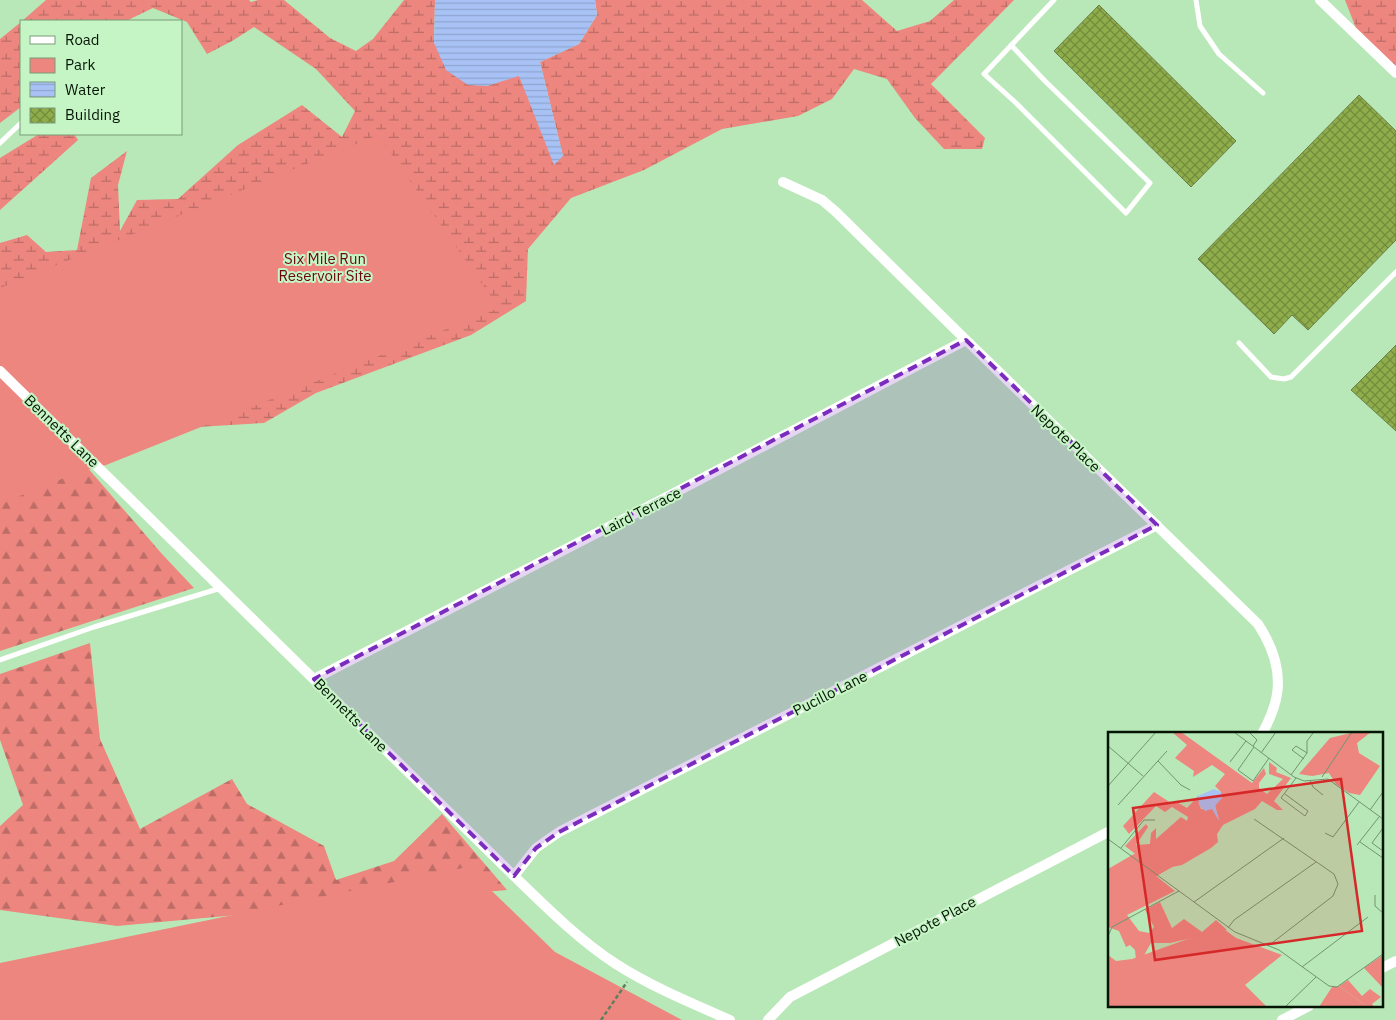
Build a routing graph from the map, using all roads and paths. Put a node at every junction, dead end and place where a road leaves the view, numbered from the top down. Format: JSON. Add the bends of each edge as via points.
{"nodes":[{"id":1,"x":1054,"y":0,"type":"edge"},
{"id":2,"x":1196,"y":0,"type":"edge"},
{"id":3,"x":1320,"y":0,"type":"edge"},
{"id":4,"x":1011,"y":45,"type":"junction"},
{"id":5,"x":1396,"y":73,"type":"edge"},
{"id":6,"x":1263,"y":92,"type":"dead end"},
{"id":7,"x":20,"y":124,"type":"edge"},
{"id":8,"x":0,"y":143,"type":"edge"},
{"id":9,"x":783,"y":182,"type":"dead end"},
{"id":10,"x":1396,"y":272,"type":"edge"},
{"id":11,"x":966,"y":340,"type":"junction"},
{"id":12,"x":1239,"y":343,"type":"dead end"},
{"id":13,"x":0,"y":371,"type":"edge"},
{"id":14,"x":1157,"y":525,"type":"junction"},
{"id":15,"x":222,"y":588,"type":"junction"},
{"id":16,"x":0,"y":660,"type":"edge"},
{"id":17,"x":314,"y":679,"type":"junction"},
{"id":18,"x":1263,"y":732,"type":"edge"},
{"id":19,"x":1108,"y":832,"type":"edge"},
{"id":20,"x":514,"y":876,"type":"junction"},
{"id":21,"x":1396,"y":961,"type":"edge"},
{"id":22,"x":1384,"y":967,"type":"edge"},
{"id":23,"x":633,"y":974,"type":"junction"},
{"id":24,"x":1305,"y":1008,"type":"edge"},
{"id":25,"x":601,"y":1020,"type":"edge"},
{"id":26,"x":730,"y":1020,"type":"edge"},
{"id":27,"x":768,"y":1020,"type":"edge"},
{"id":28,"x":1282,"y":1020,"type":"edge"}],
"edges":[{"from":1,"to":4,"type":"lane"},
{"from":2,"to":6,"type":"lane","via":[[1200,26],[1219,54]]},
{"from":3,"to":5,"type":"street"},
{"from":4,"to":4,"type":"lane","via":[[1150,183],[1126,212],[984,74]]},
{"from":7,"to":8,"type":"lane"},
{"from":9,"to":11,"type":"street","name":"Nepote Place","via":[[822,200],[835,211]]},
{"from":10,"to":12,"type":"lane","via":[[1284,380],[1271,377]]},
{"from":11,"to":14,"type":"street","name":"Nepote Place"},
{"from":11,"to":17,"type":"street","name":"Laird Terrace"},
{"from":13,"to":15,"type":"street","name":"Bennetts Lane"},
{"from":14,"to":18,"type":"street","name":"Nepote Place","via":[[1258,624],[1266,637],[1277,669],[1278,692]]},
{"from":14,"to":20,"type":"street","name":"Pucillo Lane","via":[[559,832],[536,848]]},
{"from":15,"to":16,"type":"lane"},
{"from":15,"to":17,"type":"street","name":"Bennetts Lane"},
{"from":17,"to":20,"type":"street","name":"Bennetts Lane"},
{"from":19,"to":27,"type":"street","name":"Nepote Place","via":[[790,997]]},
{"from":20,"to":23,"type":"street","name":"Bennetts Lane","via":[[588,943]]},
{"from":21,"to":22,"type":"street"},
{"from":23,"to":25,"type":"path"},
{"from":23,"to":26,"type":"street","name":"Bennetts Lane"},
{"from":24,"to":28,"type":"street"}]}
